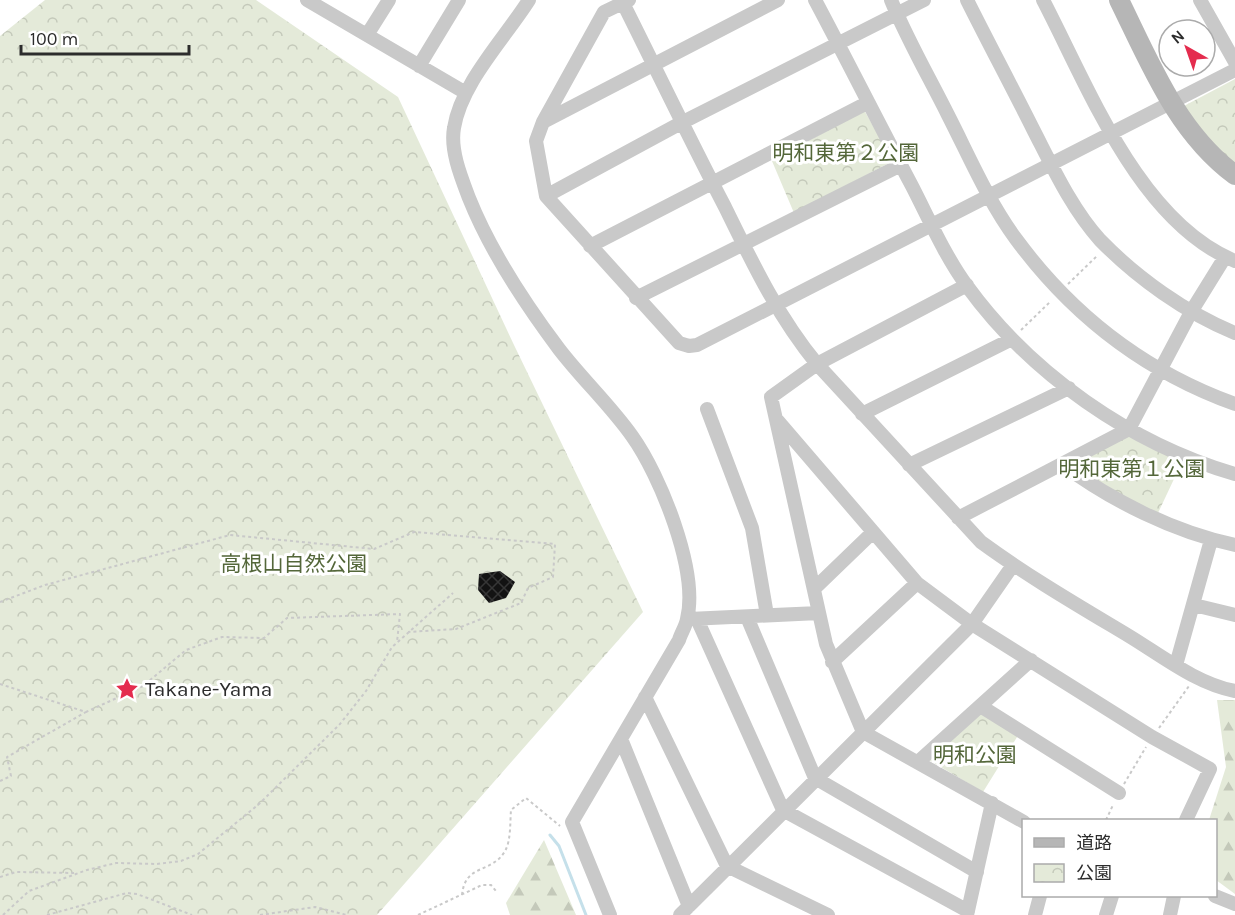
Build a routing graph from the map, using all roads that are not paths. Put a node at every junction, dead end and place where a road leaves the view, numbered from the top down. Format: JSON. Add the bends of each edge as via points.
{"nodes":[{"id":1,"x":389,"y":0,"type":"edge"},
{"id":2,"x":459,"y":0,"type":"edge"},
{"id":3,"x":529,"y":0,"type":"edge"},
{"id":4,"x":778,"y":0,"type":"edge"},
{"id":5,"x":815,"y":0,"type":"edge"},
{"id":6,"x":924,"y":0,"type":"edge"},
{"id":7,"x":967,"y":0,"type":"edge"},
{"id":8,"x":1043,"y":0,"type":"edge"},
{"id":9,"x":1119,"y":0,"type":"edge"},
{"id":10,"x":315,"y":2,"type":"edge"},
{"id":11,"x":626,"y":2,"type":"edge"},
{"id":12,"x":1204,"y":2,"type":"edge"},
{"id":13,"x":894,"y":6,"type":"edge"},
{"id":14,"x":367,"y":35,"type":"junction"},
{"id":15,"x":838,"y":43,"type":"junction"},
{"id":16,"x":1235,"y":62,"type":"edge"},
{"id":17,"x":654,"y":65,"type":"junction"},
{"id":18,"x":419,"y":66,"type":"junction"},
{"id":19,"x":1235,"y":70,"type":"edge"},
{"id":20,"x":466,"y":93,"type":"junction"},
{"id":21,"x":867,"y":103,"type":"junction"},
{"id":22,"x":1171,"y":104,"type":"junction"},
{"id":23,"x":543,"y":122,"type":"junction"},
{"id":24,"x":681,"y":123,"type":"junction"},
{"id":25,"x":1112,"y":134,"type":"junction"},
{"id":26,"x":901,"y":165,"type":"junction"},
{"id":27,"x":1052,"y":166,"type":"junction"},
{"id":28,"x":1235,"y":175,"type":"edge"},
{"id":29,"x":713,"y":184,"type":"junction"},
{"id":30,"x":989,"y":195,"type":"junction"},
{"id":31,"x":546,"y":196,"type":"junction"},
{"id":32,"x":932,"y":226,"type":"junction"},
{"id":33,"x":744,"y":245,"type":"junction"},
{"id":34,"x":590,"y":246,"type":"junction"},
{"id":35,"x":1230,"y":259,"type":"edge"},
{"id":36,"x":967,"y":285,"type":"junction"},
{"id":37,"x":636,"y":298,"type":"junction"},
{"id":38,"x":775,"y":306,"type":"junction"},
{"id":39,"x":1191,"y":312,"type":"junction"},
{"id":40,"x":1235,"y":333,"type":"edge"},
{"id":41,"x":1012,"y":339,"type":"junction"},
{"id":42,"x":817,"y":364,"type":"junction"},
{"id":43,"x":1159,"y":370,"type":"junction"},
{"id":44,"x":1070,"y":388,"type":"junction"},
{"id":45,"x":1235,"y":404,"type":"edge"},
{"id":46,"x":706,"y":409,"type":"dead end"},
{"id":47,"x":862,"y":414,"type":"junction"},
{"id":48,"x":776,"y":419,"type":"junction"},
{"id":49,"x":1129,"y":429,"type":"junction"},
{"id":50,"x":1062,"y":464,"type":"junction"},
{"id":51,"x":909,"y":465,"type":"junction"},
{"id":52,"x":1235,"y":474,"type":"edge"},
{"id":53,"x":958,"y":518,"type":"junction"},
{"id":54,"x":872,"y":533,"type":"junction"},
{"id":55,"x":1211,"y":540,"type":"junction"},
{"id":56,"x":1235,"y":545,"type":"edge"},
{"id":57,"x":1013,"y":566,"type":"junction"},
{"id":58,"x":917,"y":583,"type":"junction"},
{"id":59,"x":815,"y":588,"type":"junction"},
{"id":60,"x":1194,"y":605,"type":"junction"},
{"id":61,"x":819,"y":613,"type":"junction"},
{"id":62,"x":767,"y":615,"type":"junction"},
{"id":63,"x":1235,"y":615,"type":"edge"},
{"id":64,"x":747,"y":617,"type":"junction"},
{"id":65,"x":692,"y":619,"type":"junction"},
{"id":66,"x":972,"y":624,"type":"junction"},
{"id":67,"x":1031,"y":660,"type":"junction"},
{"id":68,"x":832,"y":662,"type":"junction"},
{"id":69,"x":1176,"y":665,"type":"junction"},
{"id":70,"x":1235,"y":691,"type":"edge"},
{"id":71,"x":645,"y":697,"type":"junction"},
{"id":72,"x":982,"y":707,"type":"junction"},
{"id":73,"x":863,"y":732,"type":"junction"},
{"id":74,"x":621,"y":739,"type":"junction"},
{"id":75,"x":918,"y":762,"type":"junction"},
{"id":76,"x":815,"y":778,"type":"junction"},
{"id":77,"x":1119,"y":793,"type":"dead end"},
{"id":78,"x":992,"y":804,"type":"junction"},
{"id":79,"x":783,"y":810,"type":"junction"},
{"id":80,"x":1186,"y":819,"type":"edge"},
{"id":81,"x":1022,"y":821,"type":"edge"},
{"id":82,"x":727,"y":866,"type":"junction"},
{"id":83,"x":977,"y":872,"type":"junction"},
{"id":84,"x":1040,"y":897,"type":"edge"},
{"id":85,"x":1112,"y":897,"type":"edge"},
{"id":86,"x":1174,"y":897,"type":"edge"},
{"id":87,"x":1217,"y":897,"type":"edge"},
{"id":88,"x":1235,"y":904,"type":"edge"},
{"id":89,"x":684,"y":910,"type":"edge"},
{"id":90,"x":967,"y":913,"type":"edge"},
{"id":91,"x":610,"y":915,"type":"edge"},
{"id":92,"x":828,"y":915,"type":"edge"},
{"id":93,"x":1035,"y":915,"type":"edge"},
{"id":94,"x":1106,"y":915,"type":"edge"},
{"id":95,"x":1170,"y":915,"type":"edge"}],
"edges":[{"from":1,"to":14,"type":"street"},
{"from":2,"to":18,"type":"street"},
{"from":3,"to":20,"type":"street"},
{"from":4,"to":17,"type":"street"},
{"from":5,"to":15,"type":"street"},
{"from":6,"to":13,"type":"street"},
{"from":7,"to":27,"type":"street"},
{"from":8,"to":25,"type":"street"},
{"from":9,"to":22,"type":"street"},
{"from":10,"to":14,"type":"street"},
{"from":11,"to":17,"type":"street"},
{"from":11,"to":23,"type":"street","via":[[604,12]]},
{"from":12,"to":16,"type":"street"},
{"from":13,"to":15,"type":"street"},
{"from":13,"to":30,"type":"street"},
{"from":14,"to":18,"type":"street"},
{"from":15,"to":21,"type":"street"},
{"from":15,"to":24,"type":"street"},
{"from":17,"to":23,"type":"street"},
{"from":17,"to":24,"type":"street"},
{"from":18,"to":20,"type":"street"},
{"from":19,"to":22,"type":"street"},
{"from":20,"to":65,"type":"street","via":[[453,130],[456,161],[476,217],[559,348],[626,428],[647,461],[680,542]]},
{"from":21,"to":26,"type":"street"},
{"from":21,"to":29,"type":"street"},
{"from":22,"to":25,"type":"street"},
{"from":22,"to":28,"type":"street","via":[[1209,152]]},
{"from":23,"to":31,"type":"street","via":[[536,141]]},
{"from":24,"to":29,"type":"street"},
{"from":24,"to":31,"type":"street"},
{"from":25,"to":27,"type":"street"},
{"from":25,"to":35,"type":"street","via":[[1143,186],[1192,235]]},
{"from":26,"to":32,"type":"street"},
{"from":26,"to":33,"type":"street"},
{"from":27,"to":30,"type":"street"},
{"from":27,"to":39,"type":"street","via":[[1100,240]]},
{"from":29,"to":33,"type":"street"},
{"from":29,"to":34,"type":"street"},
{"from":30,"to":32,"type":"street"},
{"from":30,"to":43,"type":"street","via":[[1014,237],[1040,269],[1097,326]]},
{"from":31,"to":34,"type":"street"},
{"from":32,"to":36,"type":"street"},
{"from":32,"to":38,"type":"street"},
{"from":33,"to":37,"type":"street"},
{"from":33,"to":38,"type":"street"},
{"from":34,"to":37,"type":"street"},
{"from":35,"to":39,"type":"street"},
{"from":36,"to":41,"type":"street"},
{"from":36,"to":42,"type":"street"},
{"from":37,"to":38,"type":"street","via":[[679,343],[688,346]]},
{"from":38,"to":42,"type":"street"},
{"from":39,"to":40,"type":"street"},
{"from":39,"to":43,"type":"street"},
{"from":41,"to":44,"type":"street"},
{"from":41,"to":47,"type":"street"},
{"from":42,"to":47,"type":"street"},
{"from":42,"to":48,"type":"street","via":[[771,397]]},
{"from":43,"to":45,"type":"street","via":[[1194,390]]},
{"from":43,"to":49,"type":"street"},
{"from":44,"to":49,"type":"street"},
{"from":44,"to":51,"type":"street"},
{"from":46,"to":62,"type":"street","via":[[752,528]]},
{"from":47,"to":51,"type":"street"},
{"from":48,"to":54,"type":"street"},
{"from":48,"to":59,"type":"street"},
{"from":49,"to":50,"type":"street"},
{"from":49,"to":52,"type":"street","via":[[1182,455]]},
{"from":50,"to":53,"type":"street"},
{"from":50,"to":55,"type":"street","via":[[1087,483],[1132,506]]},
{"from":51,"to":53,"type":"street"},
{"from":53,"to":57,"type":"street"},
{"from":54,"to":58,"type":"street"},
{"from":54,"to":59,"type":"street"},
{"from":55,"to":56,"type":"street"},
{"from":55,"to":60,"type":"street"},
{"from":57,"to":66,"type":"street"},
{"from":57,"to":69,"type":"street"},
{"from":58,"to":66,"type":"street"},
{"from":58,"to":68,"type":"street"},
{"from":59,"to":61,"type":"street"},
{"from":60,"to":63,"type":"street"},
{"from":60,"to":69,"type":"street"},
{"from":61,"to":62,"type":"street"},
{"from":61,"to":68,"type":"street"},
{"from":62,"to":64,"type":"street"},
{"from":64,"to":65,"type":"street"},
{"from":64,"to":76,"type":"street"},
{"from":65,"to":71,"type":"street"},
{"from":65,"to":79,"type":"street"},
{"from":66,"to":67,"type":"street"},
{"from":66,"to":73,"type":"street"},
{"from":67,"to":72,"type":"street"},
{"from":67,"to":80,"type":"street","via":[[1210,769]]},
{"from":68,"to":73,"type":"street"},
{"from":69,"to":70,"type":"street","via":[[1215,686]]},
{"from":71,"to":74,"type":"street"},
{"from":71,"to":82,"type":"street"},
{"from":72,"to":75,"type":"street"},
{"from":72,"to":77,"type":"street"},
{"from":73,"to":75,"type":"street"},
{"from":73,"to":76,"type":"street"},
{"from":74,"to":89,"type":"street"},
{"from":74,"to":91,"type":"street","via":[[574,815],[573,827]]},
{"from":75,"to":78,"type":"street"},
{"from":76,"to":79,"type":"street"},
{"from":76,"to":83,"type":"street"},
{"from":78,"to":81,"type":"street"},
{"from":78,"to":83,"type":"street"},
{"from":79,"to":82,"type":"street"},
{"from":79,"to":90,"type":"street"},
{"from":82,"to":89,"type":"street"},
{"from":82,"to":92,"type":"street"},
{"from":83,"to":90,"type":"street"},
{"from":84,"to":93,"type":"street"},
{"from":85,"to":94,"type":"street"},
{"from":86,"to":95,"type":"street"},
{"from":87,"to":88,"type":"street"}]}
